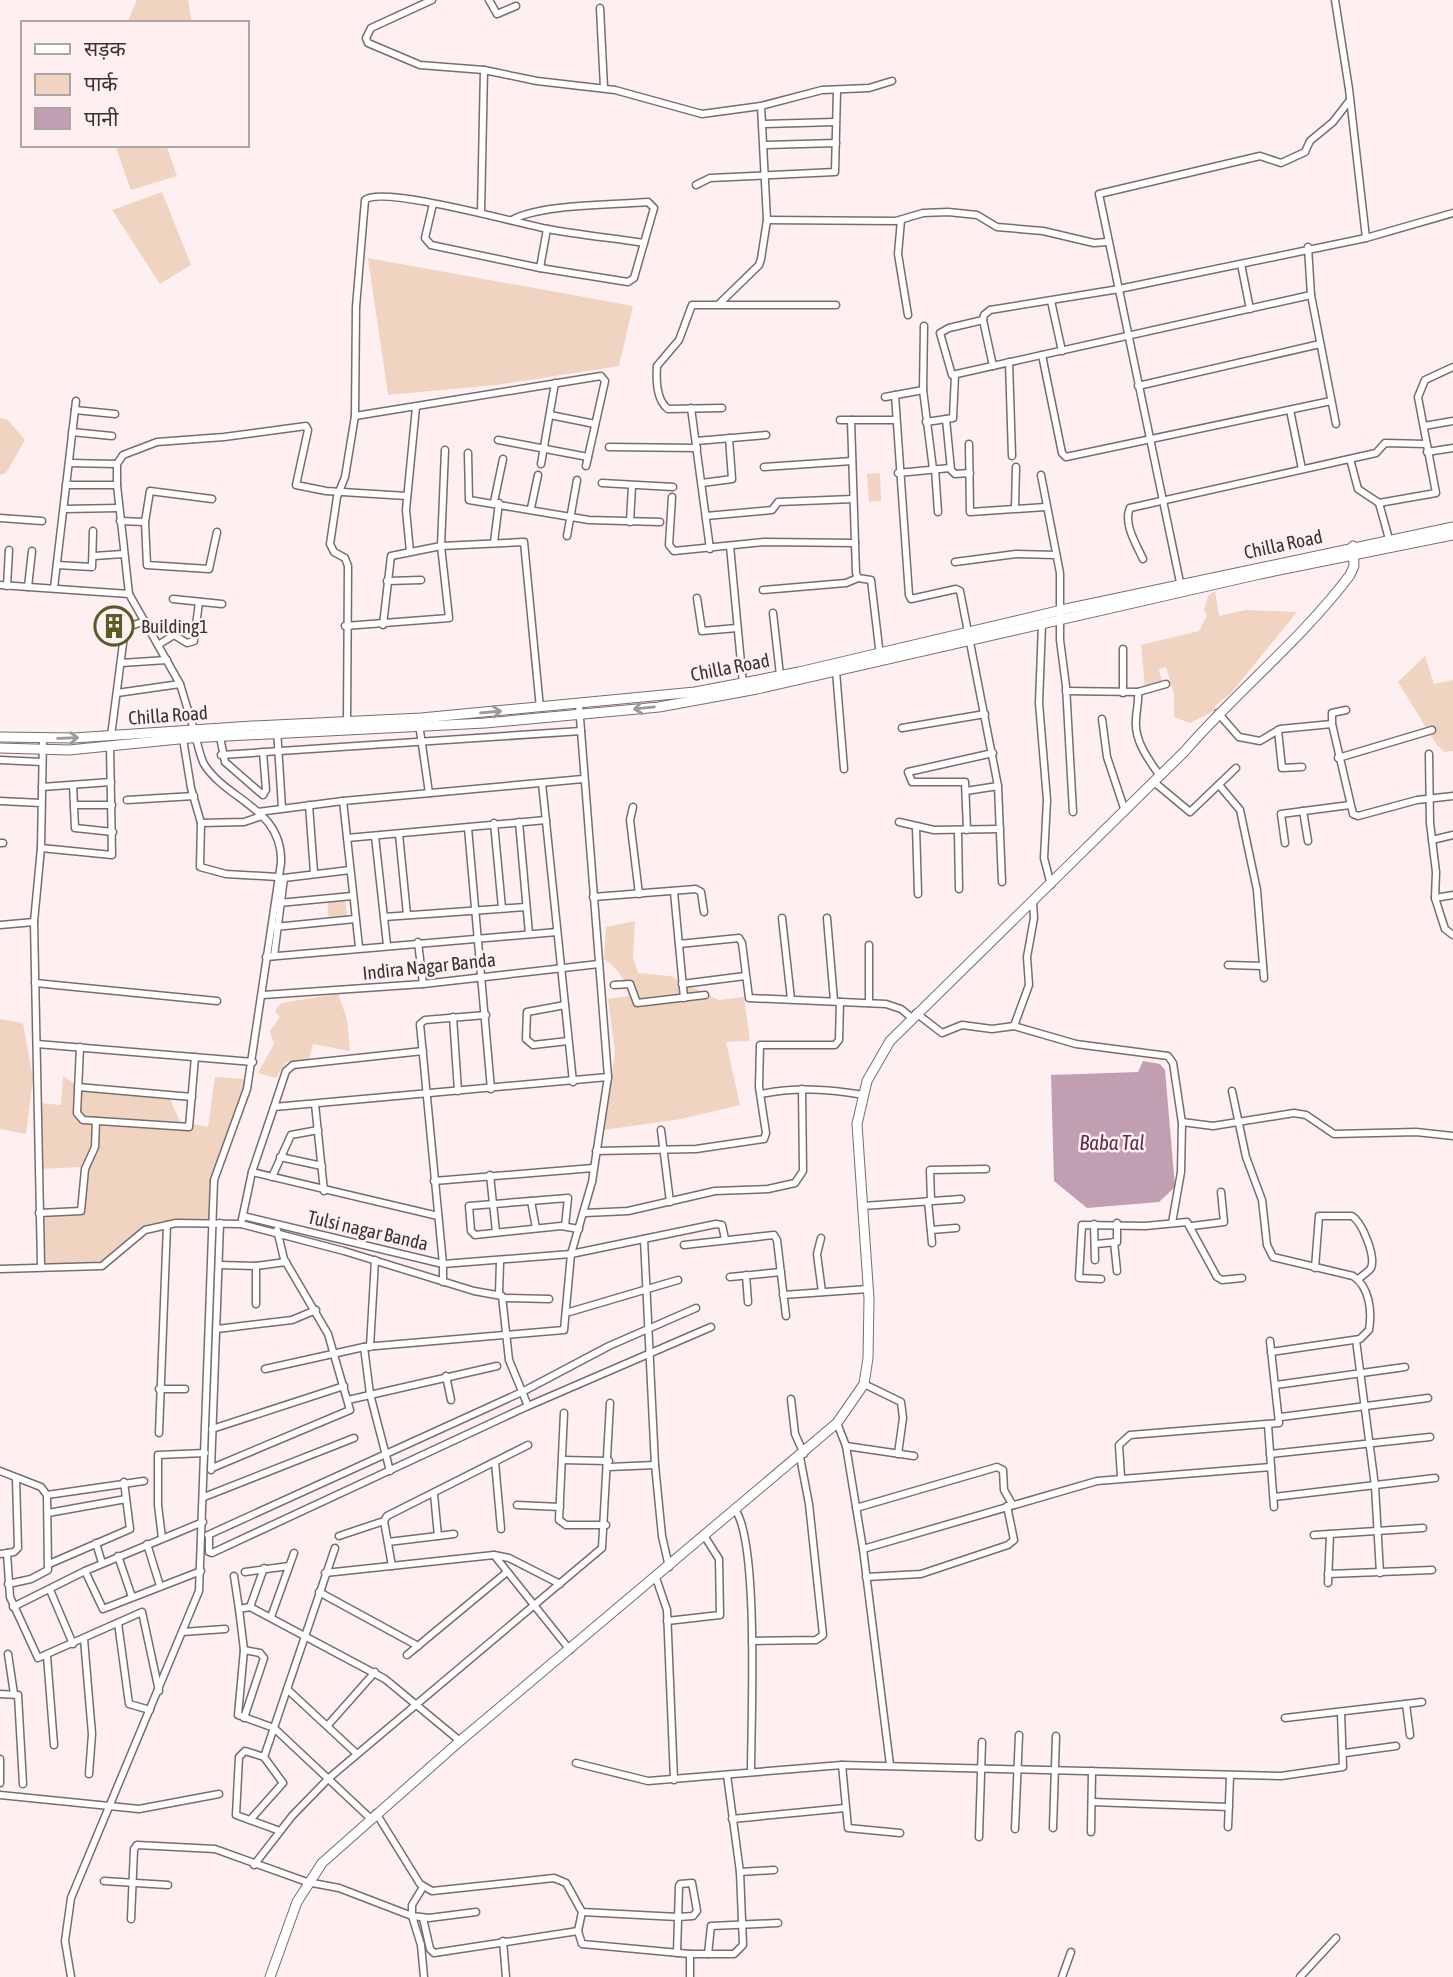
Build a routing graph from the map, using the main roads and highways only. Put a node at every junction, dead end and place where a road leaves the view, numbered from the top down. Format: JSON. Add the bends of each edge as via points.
{"nodes":[{"id":1,"x":1449,"y":532,"type":"edge"},
{"id":2,"x":1353,"y":550,"type":"junction"},
{"id":3,"x":1061,"y":615,"type":"junction"},
{"id":4,"x":969,"y":636,"type":"junction"},
{"id":5,"x":880,"y":657,"type":"junction"},
{"id":6,"x":756,"y":685,"type":"junction"},
{"id":7,"x":579,"y":710,"type":"junction"},
{"id":8,"x":419,"y":723,"type":"junction"},
{"id":9,"x":368,"y":725,"type":"junction"},
{"id":10,"x":277,"y":729,"type":"junction"},
{"id":11,"x":195,"y":734,"type":"junction"},
{"id":12,"x":0,"y":737,"type":"edge"},
{"id":13,"x":111,"y":741,"type":"junction"},
{"id":14,"x":0,"y":748,"type":"edge"},
{"id":15,"x":270,"y":1977,"type":"edge"}],
"edges":[{"from":1,"to":2,"type":"main road"},
{"from":1,"to":2,"type":"main road","name":"Chilla Road","via":[[1389,539]]},
{"from":2,"to":3,"type":"main road","name":"Chilla Road"},
{"from":2,"to":15,"type":"main road","via":[[1354,566],[1336,592],[1157,779],[890,1041],[867,1081],[857,1124],[870,1327],[864,1384],[837,1423],[322,1863],[307,1882]]},
{"from":3,"to":4,"type":"main road","name":"Chilla Road"},
{"from":3,"to":4,"type":"main road","via":[[1042,624]]},
{"from":4,"to":5,"type":"main road","name":"Chilla Road"},
{"from":5,"to":6,"type":"main road","via":[[836,671]]},
{"from":5,"to":6,"type":"main road","name":"Chilla Road","via":[[780,675]]},
{"from":6,"to":7,"type":"main road","name":"Chilla Road"},
{"from":6,"to":7,"type":"main road","one_way":true,"via":[[659,707]]},
{"from":7,"to":8,"type":"main road"},
{"from":8,"to":7,"type":"main road","name":"Chilla Road","one_way":true,"via":[[540,708]]},
{"from":8,"to":9,"type":"main road","name":"Chilla Road"},
{"from":9,"to":10,"type":"main road"},
{"from":9,"to":10,"type":"main road","name":"Chilla Road","via":[[347,722]]},
{"from":10,"to":11,"type":"main road","name":"Chilla Road"},
{"from":10,"to":11,"type":"main road","via":[[220,737]]},
{"from":11,"to":13,"type":"main road","name":"Chilla Road"},
{"from":11,"to":13,"type":"main road","via":[[183,739]]},
{"from":12,"to":13,"type":"main road","name":"Chilla Road","one_way":true},
{"from":13,"to":14,"type":"main road","via":[[42,751]]}]}
